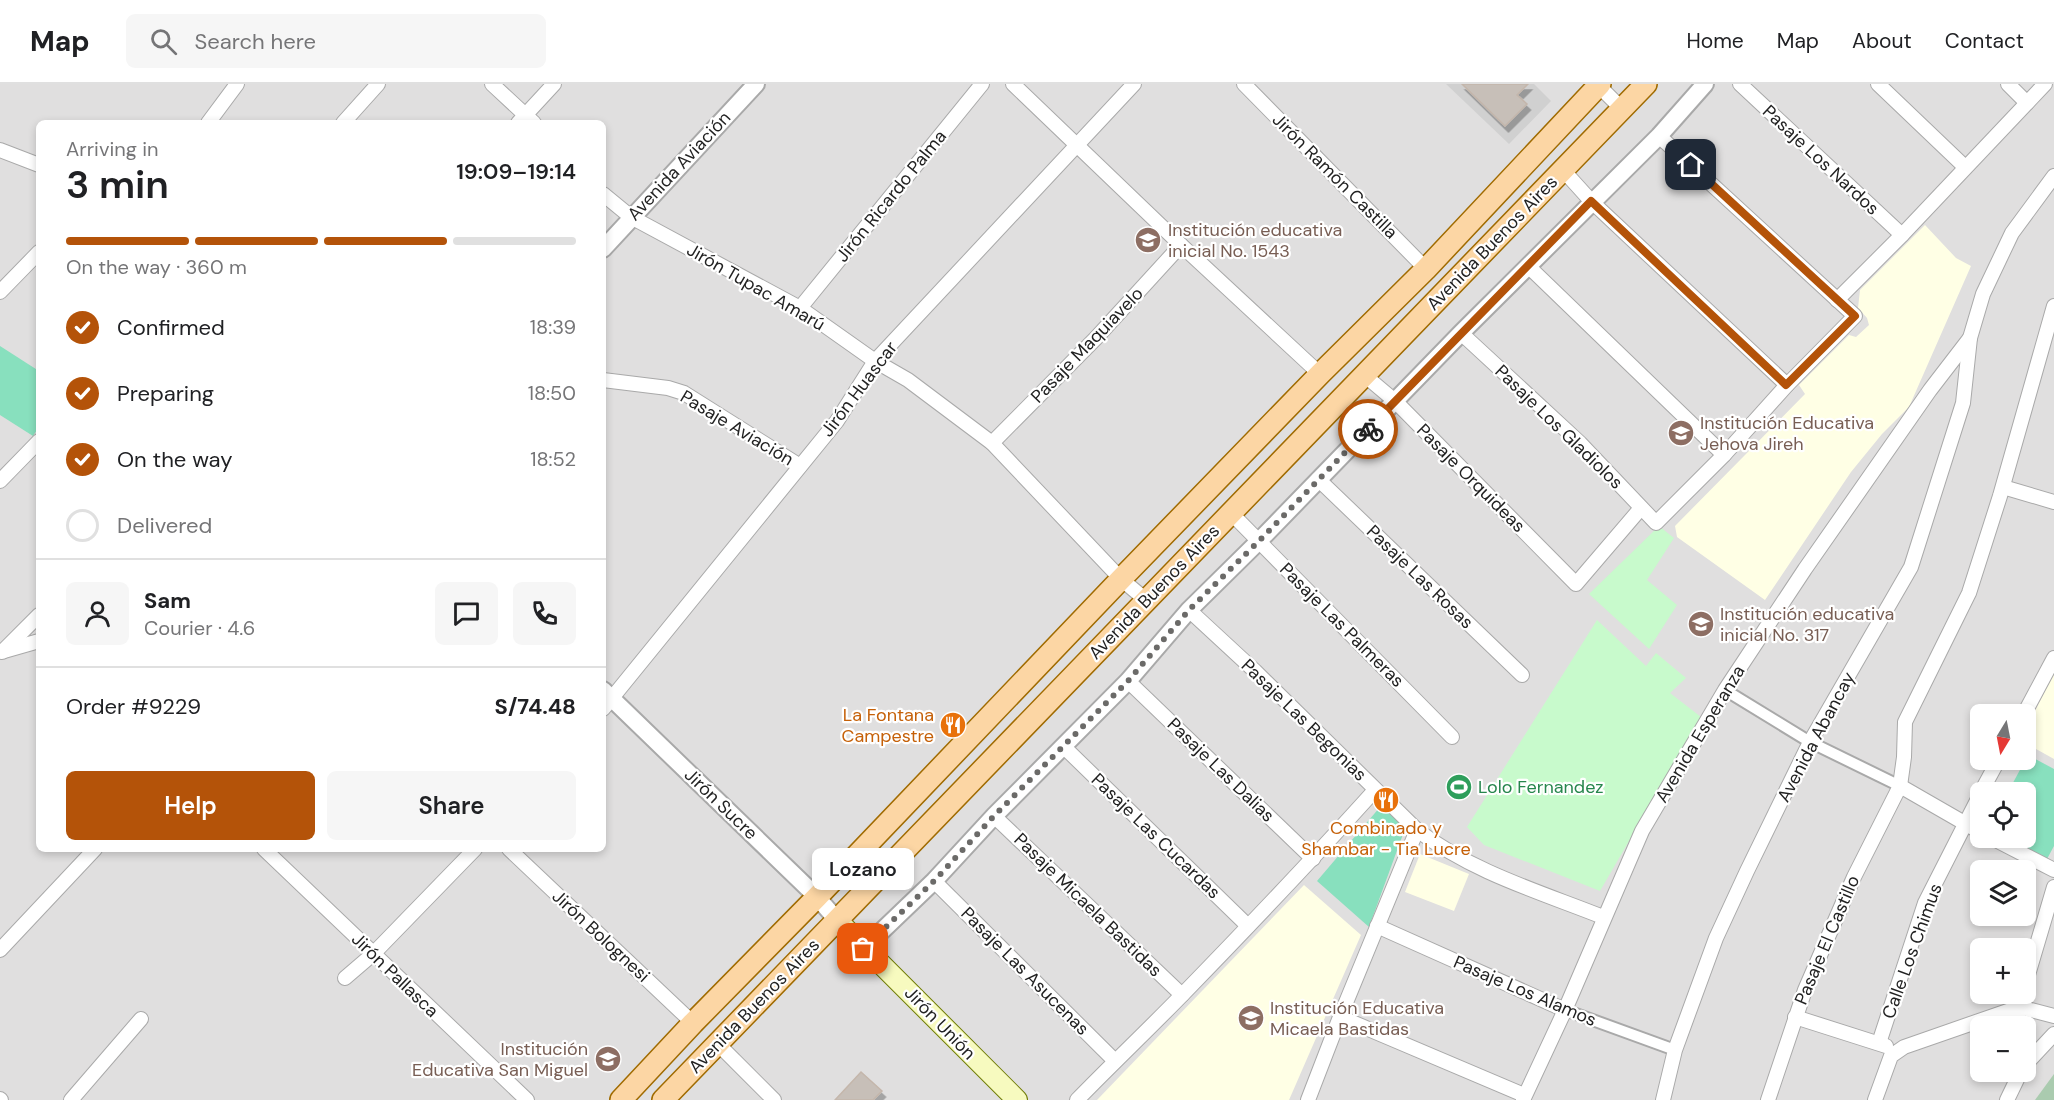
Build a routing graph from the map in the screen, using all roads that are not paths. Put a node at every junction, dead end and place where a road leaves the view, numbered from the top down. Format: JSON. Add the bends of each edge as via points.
{"nodes":[{"id":1,"x":237,"y":84,"type":"edge"},
{"id":2,"x":378,"y":84,"type":"edge"},
{"id":3,"x":492,"y":84,"type":"edge"},
{"id":4,"x":554,"y":84,"type":"edge"},
{"id":5,"x":756,"y":84,"type":"edge"},
{"id":6,"x":982,"y":84,"type":"edge"},
{"id":7,"x":1013,"y":84,"type":"edge"},
{"id":8,"x":1134,"y":84,"type":"edge"},
{"id":9,"x":1244,"y":84,"type":"edge"},
{"id":10,"x":1646,"y":84,"type":"edge"},
{"id":11,"x":1705,"y":84,"type":"edge"},
{"id":12,"x":1740,"y":84,"type":"edge"},
{"id":13,"x":1878,"y":84,"type":"edge"},
{"id":14,"x":2008,"y":84,"type":"edge"},
{"id":15,"x":2045,"y":84,"type":"edge"},
{"id":16,"x":1598,"y":85,"type":"edge"},
{"id":17,"x":2027,"y":103,"type":"junction"},
{"id":18,"x":1622,"y":109,"type":"junction"},
{"id":19,"x":210,"y":120,"type":"edge"},
{"id":20,"x":346,"y":120,"type":"edge"},
{"id":21,"x":526,"y":120,"type":"edge"},
{"id":22,"x":1659,"y":136,"type":"junction"},
{"id":23,"x":1077,"y":144,"type":"junction"},
{"id":24,"x":0,"y":150,"type":"edge"},
{"id":25,"x":36,"y":164,"type":"edge"},
{"id":26,"x":1965,"y":167,"type":"junction"},
{"id":27,"x":1563,"y":170,"type":"junction"},
{"id":28,"x":2054,"y":176,"type":"edge"},
{"id":29,"x":606,"y":197,"type":"edge"},
{"id":30,"x":1591,"y":201,"type":"junction"},
{"id":31,"x":631,"y":218,"type":"junction"},
{"id":32,"x":1902,"y":235,"type":"junction"},
{"id":33,"x":1181,"y":245,"type":"junction"},
{"id":34,"x":606,"y":246,"type":"edge"},
{"id":35,"x":36,"y":255,"type":"edge"},
{"id":36,"x":1528,"y":266,"type":"junction"},
{"id":37,"x":1426,"y":268,"type":"junction"},
{"id":38,"x":0,"y":292,"type":"edge"},
{"id":39,"x":1837,"y":300,"type":"junction"},
{"id":40,"x":2054,"y":306,"type":"edge"},
{"id":41,"x":800,"y":308,"type":"junction"},
{"id":42,"x":1461,"y":333,"type":"junction"},
{"id":43,"x":1970,"y":338,"type":"junction"},
{"id":44,"x":875,"y":361,"type":"junction"},
{"id":45,"x":1320,"y":374,"type":"junction"},
{"id":46,"x":1363,"y":374,"type":"junction"},
{"id":47,"x":606,"y":380,"type":"edge"},
{"id":48,"x":1786,"y":385,"type":"junction"},
{"id":49,"x":1395,"y":401,"type":"junction"},
{"id":50,"x":992,"y":443,"type":"junction"},
{"id":51,"x":36,"y":444,"type":"edge"},
{"id":52,"x":1724,"y":455,"type":"junction"},
{"id":53,"x":801,"y":466,"type":"junction"},
{"id":54,"x":1318,"y":479,"type":"junction"},
{"id":55,"x":0,"y":481,"type":"edge"},
{"id":56,"x":2003,"y":487,"type":"junction"},
{"id":57,"x":2054,"y":502,"type":"edge"},
{"id":58,"x":1641,"y":508,"type":"junction"},
{"id":59,"x":1231,"y":513,"type":"junction"},
{"id":60,"x":1259,"y":541,"type":"junction"},
{"id":61,"x":1121,"y":579,"type":"junction"},
{"id":62,"x":1146,"y":600,"type":"junction"},
{"id":63,"x":1189,"y":610,"type":"junction"},
{"id":64,"x":36,"y":618,"type":"edge"},
{"id":65,"x":36,"y":642,"type":"edge"},
{"id":66,"x":1,"y":652,"type":"edge"},
{"id":67,"x":2054,"y":658,"type":"edge"},
{"id":68,"x":1522,"y":675,"type":"dead end"},
{"id":69,"x":1128,"y":681,"type":"junction"},
{"id":70,"x":1725,"y":690,"type":"junction"},
{"id":71,"x":606,"y":699,"type":"edge"},
{"id":72,"x":2029,"y":704,"type":"edge"},
{"id":73,"x":1452,"y":737,"type":"dead end"},
{"id":74,"x":1810,"y":742,"type":"junction"},
{"id":75,"x":1063,"y":746,"type":"junction"},
{"id":76,"x":1900,"y":786,"type":"junction"},
{"id":77,"x":1375,"y":790,"type":"junction"},
{"id":78,"x":1970,"y":813,"type":"edge"},
{"id":79,"x":994,"y":816,"type":"junction"},
{"id":80,"x":1964,"y":824,"type":"junction"},
{"id":81,"x":1970,"y":827,"type":"edge"},
{"id":82,"x":1417,"y":830,"type":"junction"},
{"id":83,"x":2011,"y":848,"type":"edge"},
{"id":84,"x":92,"y":852,"type":"edge"},
{"id":85,"x":267,"y":852,"type":"edge"},
{"id":86,"x":472,"y":852,"type":"edge"},
{"id":87,"x":512,"y":852,"type":"edge"},
{"id":88,"x":1313,"y":859,"type":"junction"},
{"id":89,"x":2054,"y":870,"type":"edge"},
{"id":90,"x":934,"y":881,"type":"junction"},
{"id":91,"x":2054,"y":886,"type":"edge"},
{"id":92,"x":817,"y":897,"type":"junction"},
{"id":93,"x":1603,"y":917,"type":"junction"},
{"id":94,"x":837,"y":921,"type":"junction"},
{"id":95,"x":1248,"y":926,"type":"junction"},
{"id":96,"x":1377,"y":926,"type":"junction"},
{"id":97,"x":2036,"y":947,"type":"edge"},
{"id":98,"x":863,"y":949,"type":"junction"},
{"id":99,"x":0,"y":950,"type":"edge"},
{"id":100,"x":373,"y":954,"type":"junction"},
{"id":101,"x":345,"y":978,"type":"dead end"},
{"id":102,"x":1182,"y":995,"type":"junction"},
{"id":103,"x":2011,"y":1004,"type":"edge"},
{"id":104,"x":2029,"y":1004,"type":"edge"},
{"id":105,"x":1565,"y":1010,"type":"junction"},
{"id":106,"x":2054,"y":1016,"type":"edge"},
{"id":107,"x":1340,"y":1017,"type":"junction"},
{"id":108,"x":1795,"y":1017,"type":"junction"},
{"id":109,"x":141,"y":1019,"type":"dead end"},
{"id":110,"x":693,"y":1023,"type":"junction"},
{"id":111,"x":2054,"y":1034,"type":"edge"},
{"id":112,"x":717,"y":1043,"type":"junction"},
{"id":113,"x":1879,"y":1043,"type":"junction"},
{"id":114,"x":1675,"y":1050,"type":"junction"},
{"id":115,"x":1896,"y":1051,"type":"junction"},
{"id":116,"x":2036,"y":1053,"type":"edge"},
{"id":117,"x":1115,"y":1061,"type":"junction"},
{"id":118,"x":2015,"y":1082,"type":"edge"},
{"id":119,"x":1008,"y":1097,"type":"edge"},
{"id":120,"x":1523,"y":1098,"type":"edge"},
{"id":121,"x":71,"y":1100,"type":"edge"},
{"id":122,"x":527,"y":1100,"type":"edge"},
{"id":123,"x":621,"y":1100,"type":"edge"},
{"id":124,"x":663,"y":1100,"type":"edge"},
{"id":125,"x":774,"y":1100,"type":"edge"},
{"id":126,"x":1077,"y":1100,"type":"edge"},
{"id":127,"x":1308,"y":1100,"type":"edge"},
{"id":128,"x":1663,"y":1100,"type":"edge"},
{"id":129,"x":1768,"y":1100,"type":"edge"},
{"id":130,"x":1875,"y":1100,"type":"edge"},
{"id":131,"x":2007,"y":1100,"type":"edge"}],
"edges":[{"from":1,"to":19,"type":"street"},
{"from":2,"to":20,"type":"street"},
{"from":3,"to":21,"type":"street"},
{"from":4,"to":21,"type":"street"},
{"from":5,"to":31,"type":"street","name":"Avenida Aviación"},
{"from":6,"to":41,"type":"street","name":"Jirón Ricardo Palma"},
{"from":7,"to":23,"type":"street"},
{"from":8,"to":23,"type":"street","name":"Jirón Huascar"},
{"from":9,"to":37,"type":"street","name":"Jirón Ramón Castilla"},
{"from":10,"to":18,"type":"main road","name":"Avenida Buenos Aires"},
{"from":11,"to":22,"type":"street"},
{"from":12,"to":32,"type":"street","name":"Pasaje Los Nardos"},
{"from":13,"to":26,"type":"street"},
{"from":14,"to":17,"type":"street"},
{"from":15,"to":17,"type":"street"},
{"from":16,"to":18,"type":"street"},
{"from":16,"to":37,"type":"main road","name":"Avenida Buenos Aires"},
{"from":17,"to":26,"type":"street"},
{"from":18,"to":27,"type":"main road","name":"Avenida Buenos Aires"},
{"from":22,"to":30,"type":"street"},
{"from":22,"to":39,"type":"street"},
{"from":23,"to":33,"type":"street"},
{"from":23,"to":44,"type":"street","name":"Jirón Huascar"},
{"from":24,"to":25,"type":"street"},
{"from":26,"to":32,"type":"street"},
{"from":27,"to":30,"type":"street"},
{"from":27,"to":46,"type":"main road","name":"Avenida Buenos Aires"},
{"from":28,"to":43,"type":"street","via":[[2012,233],[1983,294]]},
{"from":29,"to":31,"type":"street","name":"Jirón Tupac Amarú"},
{"from":30,"to":36,"type":"street"},
{"from":30,"to":48,"type":"street"},
{"from":31,"to":34,"type":"street","name":"Avenida Aviación"},
{"from":31,"to":41,"type":"street","name":"Jirón Tupac Amarú"},
{"from":32,"to":39,"type":"street"},
{"from":33,"to":45,"type":"street"},
{"from":33,"to":50,"type":"street","name":"Pasaje Maquiavelo"},
{"from":35,"to":38,"type":"street"},
{"from":36,"to":42,"type":"street"},
{"from":36,"to":52,"type":"street"},
{"from":37,"to":45,"type":"main road","name":"Avenida Buenos Aires"},
{"from":39,"to":48,"type":"street","via":[[1855,316]]},
{"from":40,"to":56,"type":"street","name":"Pasaje El Castillo"},
{"from":41,"to":44,"type":"street","name":"Jirón Tupac Amarú"},
{"from":42,"to":49,"type":"street"},
{"from":42,"to":58,"type":"street","name":"Pasaje Los Gladiolos","via":[[1580,443]]},
{"from":43,"to":70,"type":"street","name":"Avenida Esperanza","via":[[1889,447]]},
{"from":43,"to":74,"type":"street","name":"Avenida Abancay","via":[[1963,403],[1911,567]]},
{"from":44,"to":50,"type":"street","name":"Jirón Tupac Amarú","via":[[908,380]]},
{"from":44,"to":53,"type":"street","name":"Jirón Huascar","via":[[837,421]]},
{"from":45,"to":61,"type":"main road","name":"Avenida Buenos Aires"},
{"from":46,"to":49,"type":"street","name":"Pasaje Orquideas"},
{"from":46,"to":59,"type":"main road","name":"Avenida Buenos Aires"},
{"from":47,"to":53,"type":"street","name":"Pasaje Aviación","via":[[684,393]]},
{"from":48,"to":52,"type":"street"},
{"from":49,"to":54,"type":"street"},
{"from":49,"to":58,"type":"street","name":"Pasaje Orquideas","via":[[1576,584]]},
{"from":50,"to":61,"type":"street","name":"Jirón Tupac Amarú"},
{"from":51,"to":55,"type":"street"},
{"from":52,"to":58,"type":"street","name":"Pasaje Los Gladiolos","via":[[1656,523]]},
{"from":53,"to":71,"type":"street","name":"Jirón Huascar"},
{"from":54,"to":60,"type":"street"},
{"from":54,"to":68,"type":"street","name":"Pasaje Las Rosas"},
{"from":56,"to":57,"type":"street"},
{"from":56,"to":76,"type":"street","name":"Pasaje El Castillo","via":[[1969,593],[1905,722]]},
{"from":59,"to":60,"type":"street","name":"Pasaje Las Palmeras"},
{"from":59,"to":62,"type":"main road","name":"Avenida Buenos Aires"},
{"from":60,"to":63,"type":"street"},
{"from":60,"to":73,"type":"street","name":"Pasaje Las Palmeras"},
{"from":61,"to":62,"type":"street","name":"Jirón Tupac Amarú"},
{"from":61,"to":92,"type":"main road","name":"Avenida Buenos Aires"},
{"from":62,"to":94,"type":"main road","name":"Avenida Buenos Aires"},
{"from":63,"to":69,"type":"street"},
{"from":63,"to":77,"type":"street","name":"Pasaje Las Begonias"},
{"from":64,"to":66,"type":"street"},
{"from":65,"to":66,"type":"street"},
{"from":67,"to":72,"type":"street"},
{"from":69,"to":75,"type":"street"},
{"from":69,"to":88,"type":"street","name":"Pasaje Las Dalias"},
{"from":70,"to":74,"type":"street"},
{"from":70,"to":93,"type":"street","name":"Avenida Esperanza","via":[[1642,831]]},
{"from":71,"to":92,"type":"street","name":"Jirón Sucre"},
{"from":74,"to":76,"type":"street"},
{"from":74,"to":114,"type":"street","name":"Avenida Abancay","via":[[1716,938]]},
{"from":75,"to":79,"type":"street"},
{"from":75,"to":95,"type":"street","name":"Pasaje Las Cucardas"},
{"from":76,"to":80,"type":"street"},
{"from":76,"to":108,"type":"street","name":"Pasaje El Castillo","via":[[1854,877]]},
{"from":77,"to":82,"type":"street","name":"Pasaje Las Begonias"},
{"from":77,"to":88,"type":"street"},
{"from":78,"to":80,"type":"street","name":"Calle Los Chimus"},
{"from":79,"to":90,"type":"street"},
{"from":79,"to":102,"type":"street","name":"Pasaje Micaela Bastidas"},
{"from":80,"to":81,"type":"street"},
{"from":80,"to":113,"type":"street","name":"Calle Los Chimus","via":[[1925,903]]},
{"from":82,"to":93,"type":"street","name":"Pasaje Las Begonias","via":[[1439,847],[1483,869]]},
{"from":82,"to":96,"type":"street"},
{"from":83,"to":89,"type":"street"},
{"from":84,"to":99,"type":"street"},
{"from":85,"to":100,"type":"street","name":"Jirón Pallasca"},
{"from":86,"to":100,"type":"street"},
{"from":87,"to":110,"type":"street","name":"Jirón Bolognesi"},
{"from":88,"to":95,"type":"street"},
{"from":90,"to":98,"type":"street"},
{"from":90,"to":117,"type":"street","name":"Pasaje Las Asucenas"},
{"from":91,"to":97,"type":"street"},
{"from":92,"to":94,"type":"street","name":"Jirón Sucre"},
{"from":92,"to":110,"type":"main road","name":"Avenida Buenos Aires"},
{"from":93,"to":105,"type":"street","name":"Avenida Esperanza"},
{"from":94,"to":98,"type":"main road","name":"Jirón Unión"},
{"from":94,"to":112,"type":"main road","name":"Avenida Buenos Aires"},
{"from":95,"to":102,"type":"street"},
{"from":96,"to":105,"type":"street","name":"Pasaje Los Alamos"},
{"from":96,"to":107,"type":"street"},
{"from":98,"to":119,"type":"main road","name":"Jirón Unión","via":[[890,972]]},
{"from":100,"to":101,"type":"street"},
{"from":100,"to":122,"type":"street","name":"Jirón Pallasca"},
{"from":102,"to":117,"type":"street"},
{"from":103,"to":115,"type":"street"},
{"from":104,"to":106,"type":"street"},
{"from":105,"to":114,"type":"street","name":"Pasaje Los Alamos"},
{"from":105,"to":120,"type":"street","name":"Avenida Esperanza"},
{"from":107,"to":120,"type":"street"},
{"from":107,"to":127,"type":"street"},
{"from":108,"to":113,"type":"street"},
{"from":108,"to":129,"type":"street","name":"Pasaje El Castillo"},
{"from":109,"to":121,"type":"street"},
{"from":110,"to":123,"type":"main road","name":"Avenida Buenos Aires"},
{"from":111,"to":116,"type":"street"},
{"from":112,"to":124,"type":"main road","name":"Avenida Buenos Aires"},
{"from":112,"to":125,"type":"street"},
{"from":113,"to":115,"type":"street"},
{"from":114,"to":128,"type":"street","name":"Avenida Abancay"},
{"from":115,"to":130,"type":"street"},
{"from":117,"to":126,"type":"street"},
{"from":118,"to":131,"type":"street"}]}
